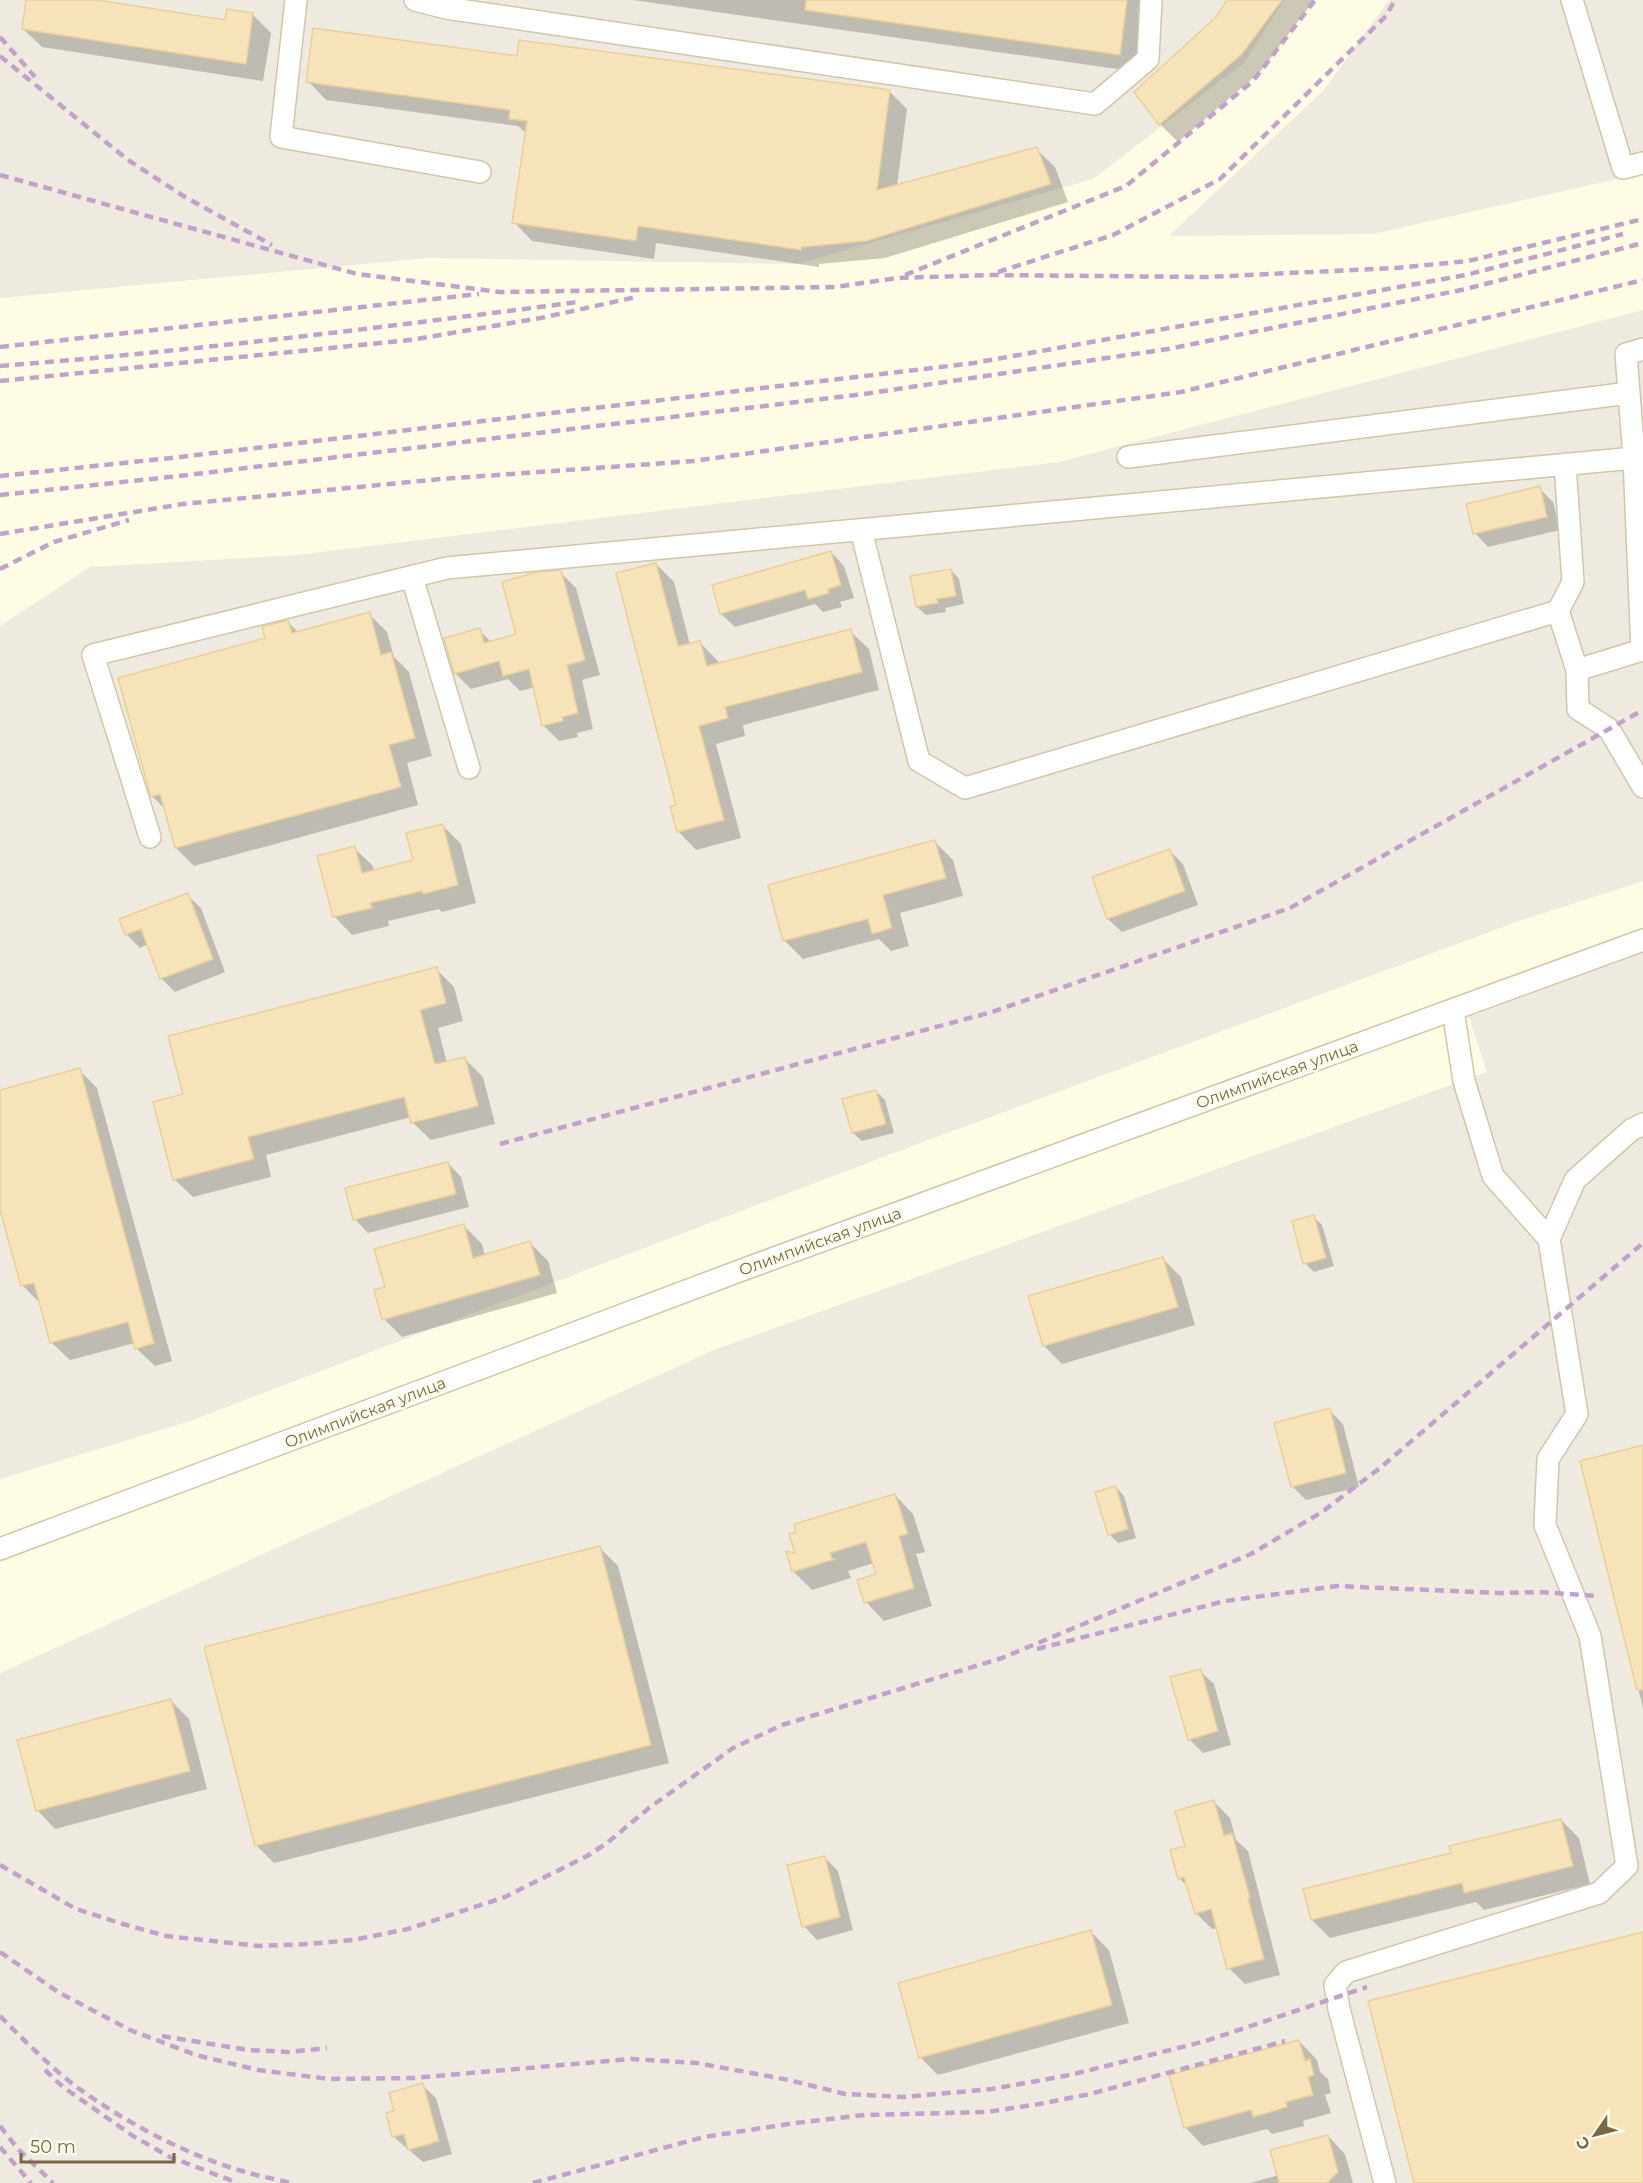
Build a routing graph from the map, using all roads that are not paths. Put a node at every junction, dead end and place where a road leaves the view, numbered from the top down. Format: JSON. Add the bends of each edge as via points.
{"nodes":[{"id":1,"x":296,"y":0,"type":"edge"},
{"id":2,"x":415,"y":0,"type":"edge"},
{"id":3,"x":1151,"y":0,"type":"edge"},
{"id":4,"x":1572,"y":0,"type":"edge"},
{"id":5,"x":447,"y":4,"type":"edge"},
{"id":6,"x":1643,"y":163,"type":"edge"},
{"id":7,"x":480,"y":172,"type":"dead end"},
{"id":8,"x":1643,"y":349,"type":"edge"},
{"id":9,"x":1629,"y":393,"type":"junction"},
{"id":10,"x":1128,"y":457,"type":"dead end"},
{"id":11,"x":1634,"y":458,"type":"junction"},
{"id":12,"x":1565,"y":464,"type":"junction"},
{"id":13,"x":861,"y":530,"type":"junction"},
{"id":14,"x":1641,"y":573,"type":"edge"},
{"id":15,"x":412,"y":577,"type":"junction"},
{"id":16,"x":1558,"y":611,"type":"junction"},
{"id":17,"x":1577,"y":670,"type":"junction"},
{"id":18,"x":469,"y":768,"type":"dead end"},
{"id":19,"x":1643,"y":788,"type":"edge"},
{"id":20,"x":150,"y":837,"type":"dead end"},
{"id":21,"x":1643,"y":940,"type":"edge"},
{"id":22,"x":1453,"y":1010,"type":"junction"},
{"id":23,"x":1643,"y":1124,"type":"edge"},
{"id":24,"x":1549,"y":1239,"type":"junction"},
{"id":25,"x":0,"y":1549,"type":"edge"},
{"id":26,"x":1385,"y":2183,"type":"edge"}],
"edges":[{"from":1,"to":7,"type":"street","via":[[281,137]]},
{"from":2,"to":5,"type":"street"},
{"from":3,"to":5,"type":"street","via":[[1148,59],[1095,104]]},
{"from":4,"to":6,"type":"street","via":[[1623,168]]},
{"from":8,"to":9,"type":"street","via":[[1626,354]]},
{"from":9,"to":10,"type":"street"},
{"from":9,"to":11,"type":"street"},
{"from":11,"to":12,"type":"street"},
{"from":11,"to":14,"type":"street"},
{"from":12,"to":13,"type":"street"},
{"from":12,"to":16,"type":"street","via":[[1573,582]]},
{"from":13,"to":15,"type":"street","via":[[447,568]]},
{"from":13,"to":16,"type":"street","via":[[919,761],[965,788]]},
{"from":14,"to":17,"type":"street","via":[[1642,650]]},
{"from":15,"to":18,"type":"street"},
{"from":15,"to":20,"type":"street","via":[[93,655]]},
{"from":16,"to":17,"type":"street"},
{"from":17,"to":19,"type":"street","via":[[1578,709],[1610,729]]},
{"from":21,"to":22,"type":"street","name":"Олимпийская улица"},
{"from":22,"to":24,"type":"street","via":[[1464,1081],[1493,1176]]},
{"from":22,"to":25,"type":"street","name":"Олимпийская улица","via":[[750,1267]]},
{"from":23,"to":24,"type":"street","via":[[1575,1180]]},
{"from":24,"to":26,"type":"street","via":[[1577,1414],[1548,1459],[1545,1525],[1590,1636],[1627,1866],[1599,1893],[1346,1972],[1335,1985]]}]}
